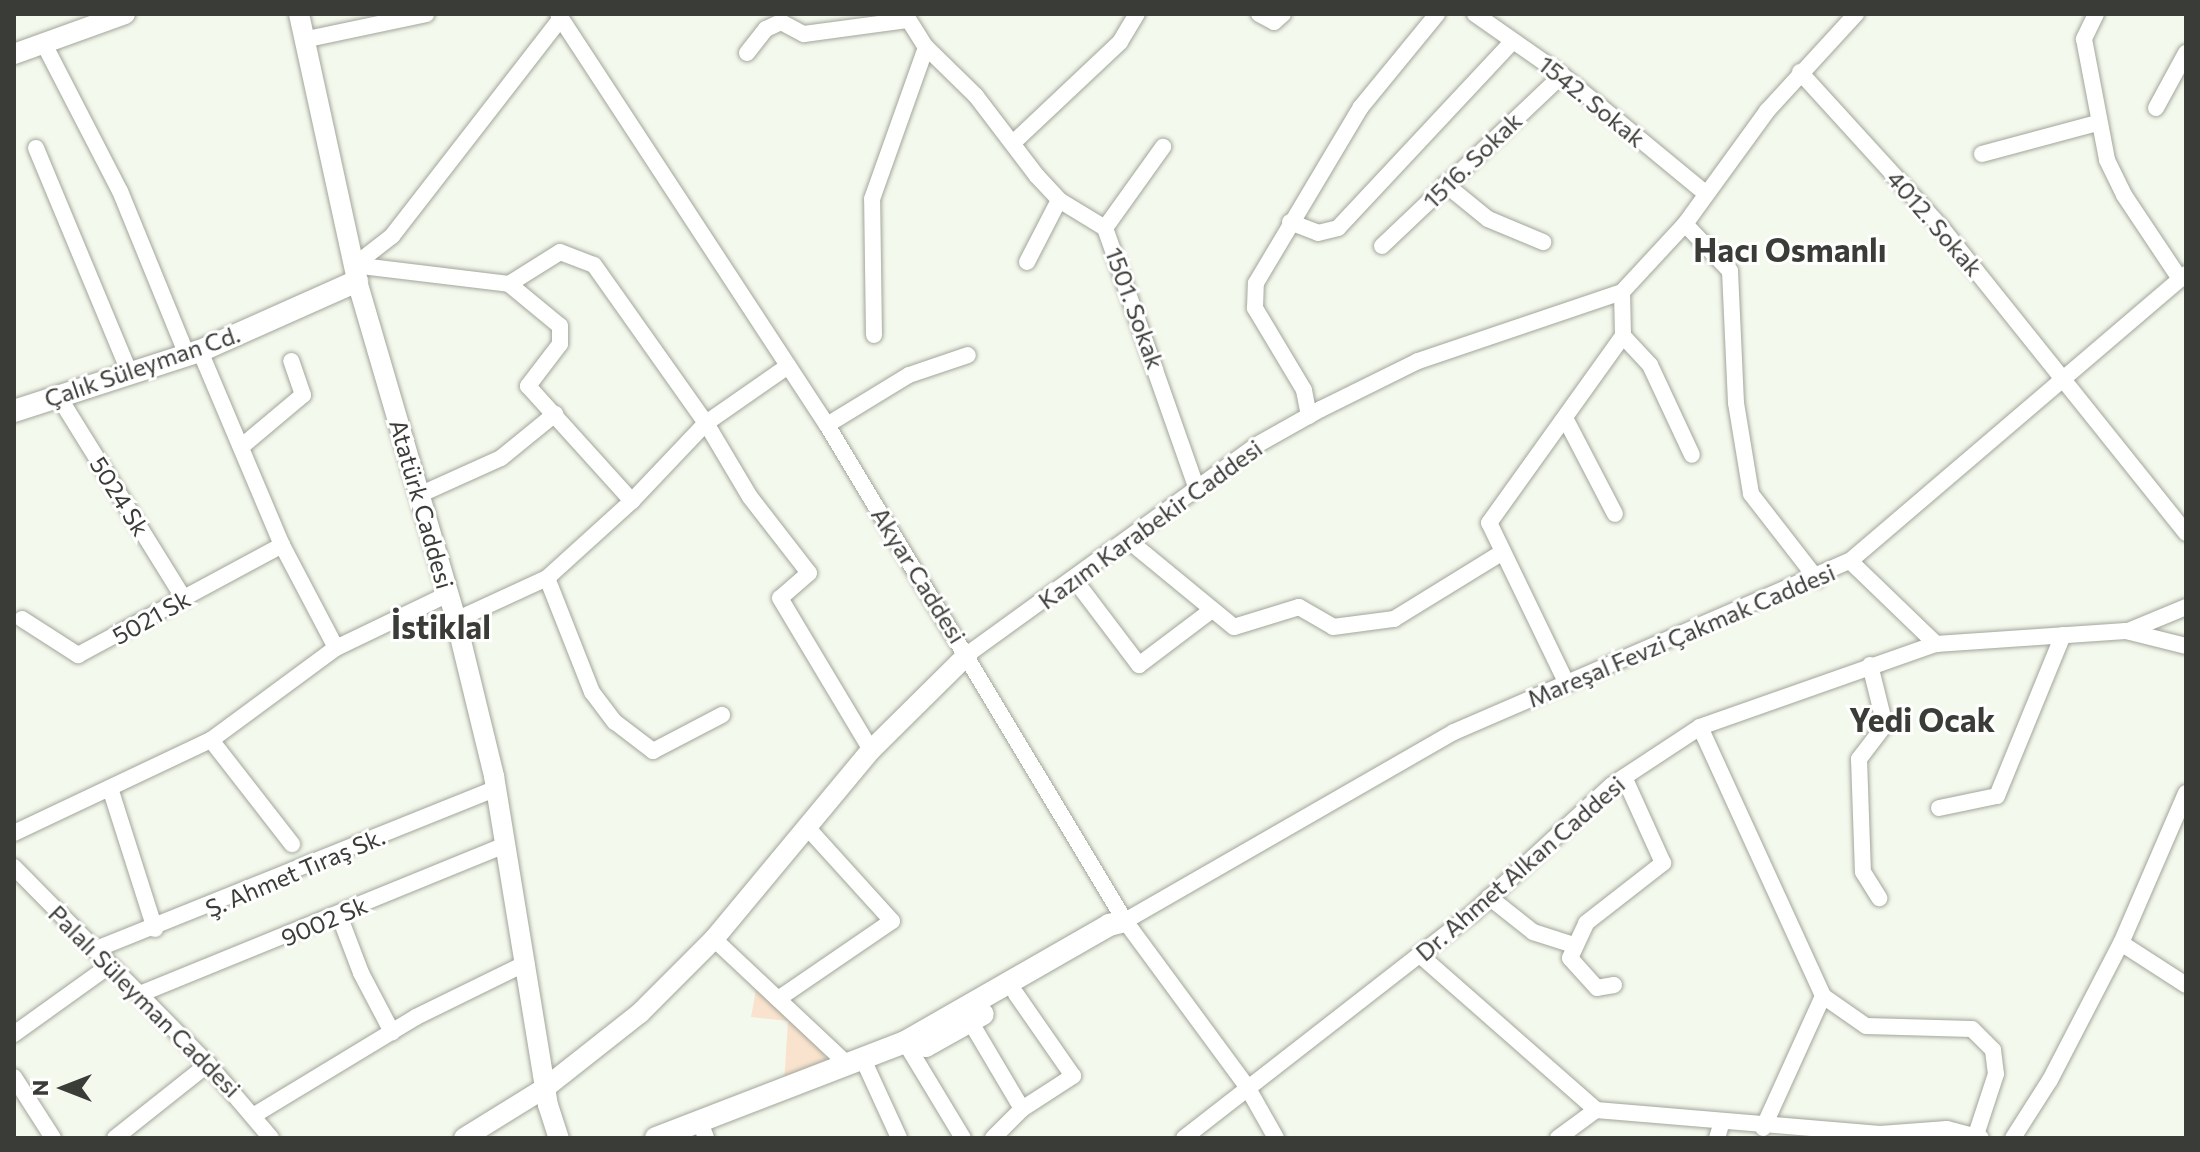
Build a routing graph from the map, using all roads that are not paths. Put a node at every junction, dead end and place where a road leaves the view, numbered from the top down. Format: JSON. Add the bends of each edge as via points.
{"nodes":[{"id":1,"x":299,"y":14,"type":"edge"},
{"id":2,"x":426,"y":14,"type":"edge"},
{"id":3,"x":1137,"y":14,"type":"edge"},
{"id":4,"x":1259,"y":14,"type":"edge"},
{"id":5,"x":1283,"y":14,"type":"edge"},
{"id":6,"x":1437,"y":14,"type":"edge"},
{"id":7,"x":1475,"y":14,"type":"edge"},
{"id":8,"x":1856,"y":14,"type":"edge"},
{"id":9,"x":2096,"y":14,"type":"edge"},
{"id":10,"x":560,"y":16,"type":"edge"},
{"id":11,"x":112,"y":17,"type":"edge"},
{"id":12,"x":906,"y":17,"type":"edge"},
{"id":13,"x":303,"y":40,"type":"junction"},
{"id":14,"x":1513,"y":41,"type":"junction"},
{"id":15,"x":44,"y":44,"type":"junction"},
{"id":16,"x":926,"y":47,"type":"junction"},
{"id":17,"x":747,"y":53,"type":"dead end"},
{"id":18,"x":2186,"y":53,"type":"edge"},
{"id":19,"x":14,"y":54,"type":"edge"},
{"id":20,"x":1800,"y":72,"type":"junction"},
{"id":21,"x":1562,"y":75,"type":"junction"},
{"id":22,"x":2156,"y":108,"type":"dead end"},
{"id":23,"x":2097,"y":123,"type":"junction"},
{"id":24,"x":1014,"y":142,"type":"junction"},
{"id":25,"x":1163,"y":147,"type":"dead end"},
{"id":26,"x":36,"y":148,"type":"dead end"},
{"id":27,"x":1982,"y":154,"type":"dead end"},
{"id":28,"x":1445,"y":184,"type":"junction"},
{"id":29,"x":1705,"y":193,"type":"junction"},
{"id":30,"x":1059,"y":200,"type":"junction"},
{"id":31,"x":1290,"y":222,"type":"junction"},
{"id":32,"x":1685,"y":224,"type":"junction"},
{"id":33,"x":1105,"y":228,"type":"junction"},
{"id":34,"x":1543,"y":242,"type":"dead end"},
{"id":35,"x":1382,"y":246,"type":"dead end"},
{"id":36,"x":1027,"y":262,"type":"dead end"},
{"id":37,"x":355,"y":270,"type":"junction"},
{"id":38,"x":2183,"y":277,"type":"edge"},
{"id":39,"x":509,"y":284,"type":"junction"},
{"id":40,"x":1622,"y":292,"type":"junction"},
{"id":41,"x":874,"y":335,"type":"dead end"},
{"id":42,"x":1623,"y":336,"type":"junction"},
{"id":43,"x":193,"y":353,"type":"junction"},
{"id":44,"x":968,"y":355,"type":"dead end"},
{"id":45,"x":291,"y":361,"type":"dead end"},
{"id":46,"x":788,"y":366,"type":"junction"},
{"id":47,"x":130,"y":374,"type":"junction"},
{"id":48,"x":2067,"y":378,"type":"junction"},
{"id":49,"x":57,"y":394,"type":"junction"},
{"id":50,"x":14,"y":411,"type":"edge"},
{"id":51,"x":555,"y":414,"type":"junction"},
{"id":52,"x":1309,"y":416,"type":"junction"},
{"id":53,"x":1565,"y":418,"type":"junction"},
{"id":54,"x":706,"y":423,"type":"junction"},
{"id":55,"x":827,"y":425,"type":"junction"},
{"id":56,"x":241,"y":447,"type":"junction"},
{"id":57,"x":1692,"y":455,"type":"dead end"},
{"id":58,"x":1197,"y":489,"type":"junction"},
{"id":59,"x":419,"y":495,"type":"junction"},
{"id":60,"x":632,"y":501,"type":"junction"},
{"id":61,"x":1615,"y":514,"type":"dead end"},
{"id":62,"x":2186,"y":533,"type":"edge"},
{"id":63,"x":1128,"y":540,"type":"junction"},
{"id":64,"x":282,"y":545,"type":"junction"},
{"id":65,"x":1503,"y":552,"type":"junction"},
{"id":66,"x":1850,"y":561,"type":"junction"},
{"id":67,"x":547,"y":578,"type":"junction"},
{"id":68,"x":1074,"y":579,"type":"junction"},
{"id":69,"x":1817,"y":579,"type":"junction"},
{"id":70,"x":448,"y":594,"type":"junction"},
{"id":71,"x":184,"y":599,"type":"junction"},
{"id":72,"x":2186,"y":607,"type":"edge"},
{"id":73,"x":1212,"y":610,"type":"junction"},
{"id":74,"x":22,"y":619,"type":"dead end"},
{"id":75,"x":456,"y":620,"type":"junction"},
{"id":76,"x":2126,"y":631,"type":"junction"},
{"id":77,"x":2063,"y":635,"type":"junction"},
{"id":78,"x":1936,"y":644,"type":"junction"},
{"id":79,"x":2186,"y":646,"type":"edge"},
{"id":80,"x":336,"y":648,"type":"junction"},
{"id":81,"x":968,"y":654,"type":"junction"},
{"id":82,"x":1870,"y":665,"type":"junction"},
{"id":83,"x":1567,"y":684,"type":"junction"},
{"id":84,"x":722,"y":715,"type":"dead end"},
{"id":85,"x":1700,"y":727,"type":"junction"},
{"id":86,"x":211,"y":740,"type":"junction"},
{"id":87,"x":871,"y":750,"type":"junction"},
{"id":88,"x":1624,"y":777,"type":"junction"},
{"id":89,"x":110,"y":788,"type":"junction"},
{"id":90,"x":494,"y":789,"type":"junction"},
{"id":91,"x":2186,"y":793,"type":"edge"},
{"id":92,"x":1939,"y":808,"type":"dead end"},
{"id":93,"x":806,"y":826,"type":"junction"},
{"id":94,"x":14,"y":833,"type":"edge"},
{"id":95,"x":2179,"y":834,"type":"edge"},
{"id":96,"x":292,"y":844,"type":"dead end"},
{"id":97,"x":507,"y":844,"type":"junction"},
{"id":98,"x":14,"y":867,"type":"edge"},
{"id":99,"x":1489,"y":897,"type":"junction"},
{"id":100,"x":1879,"y":898,"type":"dead end"},
{"id":101,"x":339,"y":915,"type":"junction"},
{"id":102,"x":1125,"y":921,"type":"junction"},
{"id":103,"x":155,"y":929,"type":"junction"},
{"id":104,"x":714,"y":939,"type":"junction"},
{"id":105,"x":2121,"y":943,"type":"junction"},
{"id":106,"x":1574,"y":945,"type":"junction"},
{"id":107,"x":94,"y":950,"type":"junction"},
{"id":108,"x":1421,"y":956,"type":"junction"},
{"id":109,"x":526,"y":963,"type":"junction"},
{"id":110,"x":110,"y":965,"type":"junction"},
{"id":111,"x":1614,"y":985,"type":"dead end"},
{"id":112,"x":2186,"y":985,"type":"edge"},
{"id":113,"x":140,"y":994,"type":"junction"},
{"id":114,"x":1016,"y":994,"type":"junction"},
{"id":115,"x":1823,"y":996,"type":"junction"},
{"id":116,"x":778,"y":999,"type":"junction"},
{"id":117,"x":970,"y":1021,"type":"junction"},
{"id":118,"x":392,"y":1032,"type":"junction"},
{"id":119,"x":14,"y":1034,"type":"edge"},
{"id":120,"x":905,"y":1042,"type":"junction"},
{"id":121,"x":854,"y":1060,"type":"junction"},
{"id":122,"x":208,"y":1064,"type":"junction"},
{"id":123,"x":14,"y":1077,"type":"edge"},
{"id":124,"x":1246,"y":1085,"type":"junction"},
{"id":125,"x":545,"y":1088,"type":"junction"},
{"id":126,"x":1022,"y":1109,"type":"junction"},
{"id":127,"x":1596,"y":1110,"type":"junction"},
{"id":128,"x":256,"y":1114,"type":"junction"},
{"id":129,"x":1763,"y":1128,"type":"junction"},
{"id":130,"x":703,"y":1130,"type":"edge"},
{"id":131,"x":1719,"y":1130,"type":"edge"},
{"id":132,"x":1880,"y":1136,"type":"edge"},
{"id":133,"x":1978,"y":1136,"type":"edge"},
{"id":134,"x":53,"y":1138,"type":"edge"},
{"id":135,"x":115,"y":1138,"type":"edge"},
{"id":136,"x":271,"y":1138,"type":"edge"},
{"id":137,"x":464,"y":1138,"type":"edge"},
{"id":138,"x":559,"y":1138,"type":"edge"},
{"id":139,"x":656,"y":1138,"type":"edge"},
{"id":140,"x":899,"y":1138,"type":"edge"},
{"id":141,"x":963,"y":1138,"type":"edge"},
{"id":142,"x":993,"y":1138,"type":"edge"},
{"id":143,"x":1184,"y":1138,"type":"edge"},
{"id":144,"x":1276,"y":1138,"type":"edge"},
{"id":145,"x":1558,"y":1138,"type":"edge"},
{"id":146,"x":2013,"y":1138,"type":"edge"}],
"edges":[{"from":1,"to":13,"type":"street","name":"Atatürk Caddesi"},
{"from":2,"to":13,"type":"street"},
{"from":3,"to":24,"type":"street","via":[[1120,42]]},
{"from":4,"to":5,"type":"street","via":[[1274,22]]},
{"from":6,"to":31,"type":"street","via":[[1361,107]]},
{"from":7,"to":14,"type":"street","name":"1542. Sokak"},
{"from":8,"to":20,"type":"street","name":"Kazım Karabekir Caddesi"},
{"from":9,"to":23,"type":"street","via":[[2084,39]]},
{"from":10,"to":37,"type":"street","via":[[392,236]]},
{"from":10,"to":46,"type":"street","name":"Akyar Caddesi"},
{"from":11,"to":15,"type":"street"},
{"from":12,"to":16,"type":"street","name":"1501. Sokak"},
{"from":12,"to":17,"type":"street","via":[[804,34],[781,22],[766,29]]},
{"from":13,"to":37,"type":"street","name":"Atatürk Caddesi"},
{"from":14,"to":21,"type":"street","name":"1542. Sokak"},
{"from":14,"to":31,"type":"street","via":[[1338,228],[1318,233]]},
{"from":15,"to":19,"type":"street"},
{"from":15,"to":43,"type":"street","via":[[113,177]]},
{"from":16,"to":24,"type":"street","name":"1501. Sokak"},
{"from":16,"to":41,"type":"street","via":[[872,199]]},
{"from":18,"to":22,"type":"street"},
{"from":20,"to":29,"type":"street","name":"Kazım Karabekir Caddesi"},
{"from":20,"to":48,"type":"street","name":"4012. Sokak","via":[[1941,227]]},
{"from":21,"to":28,"type":"street","name":"1516. Sokak"},
{"from":21,"to":29,"type":"street","name":"1542. Sokak"},
{"from":23,"to":27,"type":"street"},
{"from":23,"to":38,"type":"street","via":[[2124,195]]},
{"from":24,"to":30,"type":"street","name":"1501. Sokak"},
{"from":25,"to":33,"type":"street"},
{"from":26,"to":47,"type":"street"},
{"from":28,"to":34,"type":"street","via":[[1488,219]]},
{"from":28,"to":35,"type":"street","name":"1516. Sokak"},
{"from":29,"to":32,"type":"street","name":"Kazım Karabekir Caddesi"},
{"from":30,"to":33,"type":"street","name":"1501. Sokak"},
{"from":30,"to":36,"type":"street"},
{"from":31,"to":52,"type":"street","via":[[1266,260],[1252,298],[1260,321],[1304,390]]},
{"from":32,"to":40,"type":"street","name":"Kazım Karabekir Caddesi"},
{"from":32,"to":69,"type":"street","via":[[1730,271],[1736,403],[1751,494]]},
{"from":33,"to":58,"type":"street","name":"1501. Sokak"},
{"from":37,"to":39,"type":"street"},
{"from":37,"to":43,"type":"main road","name":"Çalık Süleyman Cd."},
{"from":37,"to":59,"type":"street","name":"Atatürk Caddesi"},
{"from":38,"to":48,"type":"street","name":"Mareşal Fevzi Çakmak Caddesi"},
{"from":39,"to":51,"type":"street","via":[[563,331],[560,344],[528,386]]},
{"from":39,"to":54,"type":"street","via":[[560,252],[594,265]]},
{"from":40,"to":42,"type":"street"},
{"from":40,"to":52,"type":"street","name":"Kazım Karabekir Caddesi","via":[[1418,361]]},
{"from":42,"to":53,"type":"street"},
{"from":42,"to":57,"type":"street","via":[[1650,365]]},
{"from":43,"to":47,"type":"main road","name":"Çalık Süleyman Cd."},
{"from":43,"to":56,"type":"street"},
{"from":44,"to":55,"type":"street","via":[[909,375]]},
{"from":45,"to":56,"type":"street","via":[[303,395]]},
{"from":46,"to":54,"type":"street"},
{"from":46,"to":55,"type":"street","name":"Akyar Caddesi"},
{"from":47,"to":49,"type":"main road","name":"Çalık Süleyman Cd."},
{"from":48,"to":62,"type":"street","name":"4012. Sokak"},
{"from":48,"to":66,"type":"street","name":"Mareşal Fevzi Çakmak Caddesi"},
{"from":49,"to":50,"type":"main road","name":"Çalık Süleyman Cd."},
{"from":49,"to":71,"type":"street","name":"5024 Sk"},
{"from":51,"to":59,"type":"street","via":[[501,458]]},
{"from":51,"to":60,"type":"street"},
{"from":52,"to":58,"type":"street","name":"Kazım Karabekir Caddesi","via":[[1255,446]]},
{"from":53,"to":61,"type":"street"},
{"from":53,"to":65,"type":"street","via":[[1489,523]]},
{"from":54,"to":60,"type":"street"},
{"from":54,"to":87,"type":"street","via":[[750,497],[809,573],[780,598]]},
{"from":55,"to":81,"type":"street","name":"Akyar Caddesi"},
{"from":56,"to":64,"type":"street"},
{"from":58,"to":63,"type":"street","name":"Kazım Karabekir Caddesi"},
{"from":59,"to":70,"type":"street","name":"Atatürk Caddesi"},
{"from":60,"to":67,"type":"street"},
{"from":63,"to":68,"type":"street","name":"Kazım Karabekir Caddesi"},
{"from":63,"to":73,"type":"street"},
{"from":64,"to":71,"type":"street","name":"5021 Sk"},
{"from":64,"to":80,"type":"street"},
{"from":65,"to":73,"type":"street","via":[[1394,619],[1333,627],[1299,607],[1234,627]]},
{"from":65,"to":83,"type":"street"},
{"from":66,"to":69,"type":"street","name":"Mareşal Fevzi Çakmak Caddesi"},
{"from":66,"to":78,"type":"street"},
{"from":67,"to":75,"type":"street"},
{"from":67,"to":84,"type":"street","via":[[592,692],[615,722],[653,751]]},
{"from":68,"to":73,"type":"street","via":[[1139,665]]},
{"from":68,"to":81,"type":"street","name":"Kazım Karabekir Caddesi"},
{"from":69,"to":83,"type":"street","name":"Mareşal Fevzi Çakmak Caddesi"},
{"from":70,"to":75,"type":"street","name":"Atatürk Caddesi"},
{"from":70,"to":80,"type":"street"},
{"from":71,"to":74,"type":"street","name":"5021 Sk","via":[[78,655]]},
{"from":72,"to":76,"type":"street"},
{"from":75,"to":90,"type":"street","name":"Atatürk Caddesi"},
{"from":76,"to":77,"type":"street","name":"Dr. Ahmet Alkan Caddesi"},
{"from":76,"to":79,"type":"street"},
{"from":77,"to":78,"type":"street","name":"Dr. Ahmet Alkan Caddesi"},
{"from":77,"to":92,"type":"street","via":[[1997,796]]},
{"from":78,"to":82,"type":"street","name":"Dr. Ahmet Alkan Caddesi"},
{"from":80,"to":86,"type":"street"},
{"from":81,"to":87,"type":"street"},
{"from":81,"to":102,"type":"street","name":"Akyar Caddesi"},
{"from":82,"to":85,"type":"street","name":"Dr. Ahmet Alkan Caddesi"},
{"from":82,"to":100,"type":"street","via":[[1885,725],[1859,759],[1863,872]]},
{"from":83,"to":102,"type":"street","name":"Mareşal Fevzi Çakmak Caddesi","via":[[1439,740]]},
{"from":85,"to":88,"type":"street","name":"Dr. Ahmet Alkan Caddesi"},
{"from":85,"to":115,"type":"street"},
{"from":86,"to":89,"type":"street"},
{"from":86,"to":96,"type":"street"},
{"from":87,"to":93,"type":"street"},
{"from":88,"to":99,"type":"street","name":"Dr. Ahmet Alkan Caddesi"},
{"from":88,"to":106,"type":"street","via":[[1663,863],[1586,923]]},
{"from":89,"to":94,"type":"street"},
{"from":89,"to":103,"type":"street"},
{"from":90,"to":97,"type":"street","name":"Atatürk Caddesi"},
{"from":90,"to":103,"type":"street","name":"Ş. Ahmet Tıraş Sk."},
{"from":91,"to":95,"type":"street"},
{"from":93,"to":104,"type":"street"},
{"from":93,"to":116,"type":"street","via":[[892,921]]},
{"from":95,"to":105,"type":"street"},
{"from":97,"to":101,"type":"street","name":"9002 Sk"},
{"from":97,"to":109,"type":"street","name":"Atatürk Caddesi"},
{"from":98,"to":107,"type":"street","name":"Palalı Süleyman Caddesi"},
{"from":99,"to":106,"type":"street","via":[[1533,932]]},
{"from":99,"to":108,"type":"street","name":"Dr. Ahmet Alkan Caddesi"},
{"from":101,"to":113,"type":"street","name":"9002 Sk"},
{"from":101,"to":118,"type":"street"},
{"from":102,"to":114,"type":"main road","via":[[1117,935]]},
{"from":102,"to":120,"type":"main road","via":[[1109,925]]},
{"from":102,"to":124,"type":"street","name":"Akyar Caddesi"},
{"from":103,"to":107,"type":"street","name":"Ş. Ahmet Tıraş Sk."},
{"from":104,"to":116,"type":"street"},
{"from":104,"to":125,"type":"street","via":[[640,1013]]},
{"from":105,"to":112,"type":"street"},
{"from":105,"to":146,"type":"street","via":[[2050,1080]]},
{"from":106,"to":111,"type":"street","via":[[1570,958],[1597,988]]},
{"from":107,"to":110,"type":"street","name":"Palalı Süleyman Caddesi"},
{"from":108,"to":124,"type":"street","name":"Dr. Ahmet Alkan Caddesi"},
{"from":108,"to":127,"type":"street"},
{"from":109,"to":118,"type":"street"},
{"from":109,"to":125,"type":"street","name":"Atatürk Caddesi"},
{"from":110,"to":113,"type":"street","name":"Palalı Süleyman Caddesi"},
{"from":110,"to":119,"type":"street"},
{"from":113,"to":122,"type":"street","name":"Palalı Süleyman Caddesi"},
{"from":114,"to":117,"type":"main road"},
{"from":114,"to":126,"type":"street","via":[[1073,1076]]},
{"from":115,"to":129,"type":"street"},
{"from":115,"to":133,"type":"street","via":[[1866,1026],[1972,1029],[1993,1050],[1996,1074]]},
{"from":116,"to":121,"type":"street"},
{"from":117,"to":120,"type":"main road","via":[[926,1046]]},
{"from":117,"to":126,"type":"street"},
{"from":118,"to":128,"type":"street"},
{"from":120,"to":121,"type":"main road"},
{"from":120,"to":141,"type":"street"},
{"from":121,"to":130,"type":"main road"},
{"from":121,"to":140,"type":"street"},
{"from":122,"to":128,"type":"street","name":"Palalı Süleyman Caddesi"},
{"from":122,"to":135,"type":"street"},
{"from":123,"to":134,"type":"street"},
{"from":124,"to":143,"type":"street","name":"Dr. Ahmet Alkan Caddesi"},
{"from":124,"to":144,"type":"street","name":"Akyar Caddesi"},
{"from":125,"to":137,"type":"street"},
{"from":125,"to":138,"type":"street","name":"Atatürk Caddesi"},
{"from":126,"to":142,"type":"street"},
{"from":127,"to":131,"type":"street"},
{"from":127,"to":145,"type":"street"},
{"from":128,"to":136,"type":"street","name":"Palalı Süleyman Caddesi"},
{"from":129,"to":131,"type":"street"},
{"from":129,"to":132,"type":"street"},
{"from":130,"to":139,"type":"main road"},
{"from":132,"to":133,"type":"street","via":[[1947,1129]]}]}
